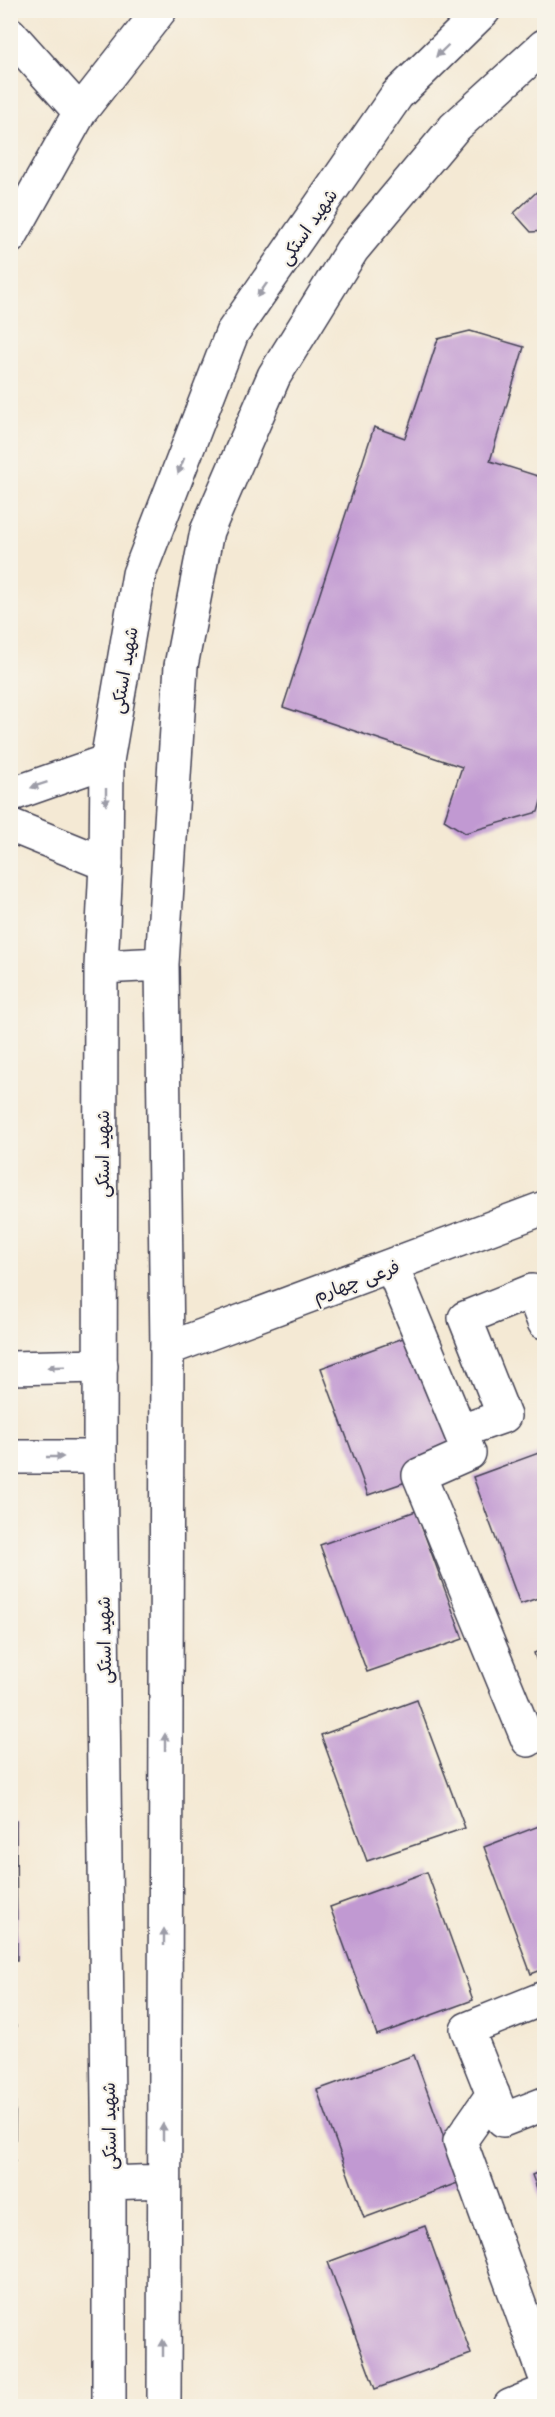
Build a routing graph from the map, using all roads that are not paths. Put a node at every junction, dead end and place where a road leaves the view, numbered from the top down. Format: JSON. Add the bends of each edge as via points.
{"nodes":[{"id":1,"x":160,"y":10,"type":"edge"},
{"id":2,"x":484,"y":10,"type":"edge"},
{"id":3,"x":10,"y":34,"type":"edge"},
{"id":4,"x":544,"y":46,"type":"edge"},
{"id":5,"x":80,"y":112,"type":"junction"},
{"id":6,"x":10,"y":237,"type":"edge"},
{"id":7,"x":107,"y":762,"type":"junction"},
{"id":8,"x":10,"y":795,"type":"edge"},
{"id":9,"x":10,"y":825,"type":"edge"},
{"id":10,"x":106,"y":864,"type":"junction"},
{"id":11,"x":162,"y":964,"type":"junction"},
{"id":12,"x":101,"y":967,"type":"junction"},
{"id":13,"x":544,"y":1208,"type":"edge"},
{"id":14,"x":392,"y":1267,"type":"junction"},
{"id":15,"x":544,"y":1322,"type":"edge"},
{"id":16,"x":167,"y":1349,"type":"junction"},
{"id":17,"x":101,"y":1366,"type":"junction"},
{"id":18,"x":10,"y":1368,"type":"edge"},
{"id":19,"x":461,"y":1431,"type":"junction"},
{"id":20,"x":10,"y":1457,"type":"edge"},
{"id":21,"x":100,"y":1457,"type":"junction"},
{"id":22,"x":528,"y":1740,"type":"dead end"},
{"id":23,"x":544,"y":1998,"type":"edge"},
{"id":24,"x":493,"y":2094,"type":"junction"},
{"id":25,"x":544,"y":2104,"type":"edge"},
{"id":26,"x":163,"y":2181,"type":"junction"},
{"id":27,"x":109,"y":2183,"type":"junction"},
{"id":28,"x":544,"y":2373,"type":"edge"},
{"id":29,"x":544,"y":2392,"type":"edge"},
{"id":30,"x":109,"y":2406,"type":"edge"},
{"id":31,"x":164,"y":2406,"type":"edge"},
{"id":32,"x":510,"y":2406,"type":"edge"}],
"edges":[{"from":1,"to":5,"type":"main road"},
{"from":2,"to":7,"type":"main road","name":"شهید استکی","one_way":true,"via":[[397,95],[232,333],[139,574]]},
{"from":3,"to":5,"type":"main road"},
{"from":4,"to":11,"type":"main road","via":[[454,128],[352,250],[274,376],[207,531],[182,666]]},
{"from":5,"to":6,"type":"main road"},
{"from":7,"to":8,"type":"main road","one_way":true},
{"from":7,"to":10,"type":"main road","name":"شهید استکی","one_way":true},
{"from":9,"to":10,"type":"main road"},
{"from":10,"to":12,"type":"main road","name":"شهید استکی"},
{"from":11,"to":12,"type":"main road"},
{"from":11,"to":16,"type":"main road"},
{"from":12,"to":17,"type":"main road","name":"شهید استکی"},
{"from":13,"to":14,"type":"main road","name":"فرعی چهارم"},
{"from":14,"to":16,"type":"main road","name":"فرعی چهارم"},
{"from":14,"to":19,"type":"main road"},
{"from":15,"to":19,"type":"main road","via":[[532,1291],[465,1318],[504,1416]]},
{"from":26,"to":16,"type":"main road","one_way":true},
{"from":17,"to":18,"type":"main road","one_way":true},
{"from":17,"to":21,"type":"main road","name":"شهید استکی"},
{"from":19,"to":22,"type":"main road","via":[[469,1453],[419,1475]]},
{"from":20,"to":21,"type":"main road","one_way":true},
{"from":21,"to":27,"type":"main road","name":"شهید استکی"},
{"from":23,"to":24,"type":"main road","via":[[466,2030]]},
{"from":24,"to":25,"type":"main road","via":[[503,2120]]},
{"from":24,"to":28,"type":"main road","via":[[460,2141]]},
{"from":26,"to":27,"type":"main road"},
{"from":31,"to":26,"type":"main road","one_way":true},
{"from":27,"to":30,"type":"main road","name":"شهید استکی"},
{"from":29,"to":32,"type":"main road"}]}
